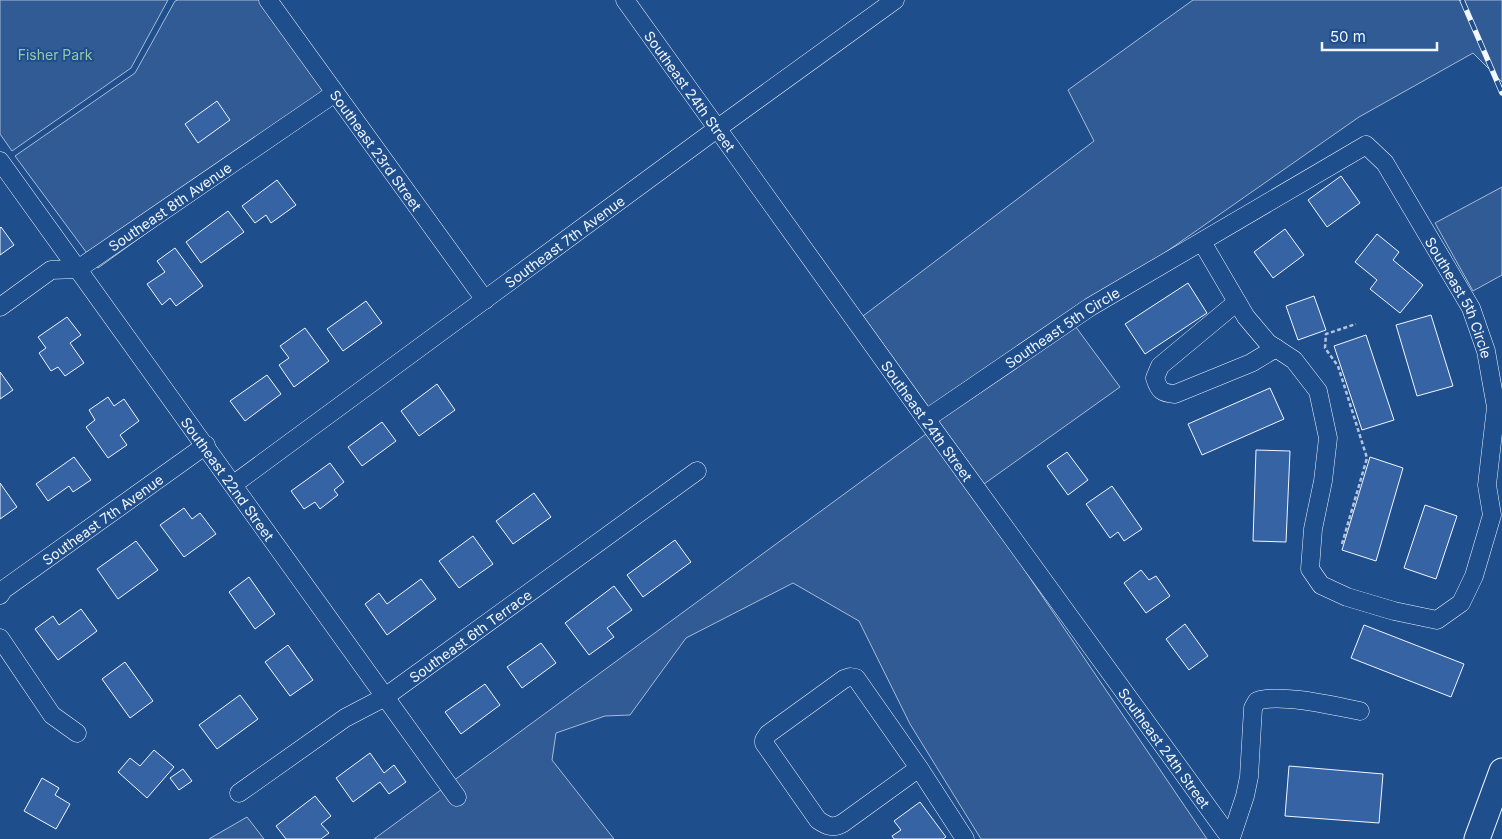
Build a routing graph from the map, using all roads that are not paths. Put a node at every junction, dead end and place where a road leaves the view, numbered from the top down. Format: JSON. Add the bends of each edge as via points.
{"nodes":[{"id":1,"x":268,"y":0,"type":"edge"},
{"id":2,"x":626,"y":0,"type":"edge"},
{"id":3,"x":895,"y":0,"type":"edge"},
{"id":4,"x":335,"y":93,"type":"junction"},
{"id":5,"x":718,"y":128,"type":"junction"},
{"id":6,"x":0,"y":161,"type":"edge"},
{"id":7,"x":1202,"y":242,"type":"junction"},
{"id":8,"x":78,"y":270,"type":"junction"},
{"id":9,"x":485,"y":300,"type":"junction"},
{"id":10,"x":1237,"y":302,"type":"junction"},
{"id":11,"x":0,"y":307,"type":"edge"},
{"id":12,"x":1276,"y":348,"type":"junction"},
{"id":13,"x":926,"y":419,"type":"junction"},
{"id":14,"x":206,"y":445,"type":"junction"},
{"id":15,"x":697,"y":471,"type":"dead end"},
{"id":16,"x":234,"y":484,"type":"junction"},
{"id":17,"x":0,"y":595,"type":"edge"},
{"id":18,"x":0,"y":638,"type":"edge"},
{"id":19,"x":385,"y":697,"type":"junction"},
{"id":20,"x":1360,"y":710,"type":"dead end"},
{"id":21,"x":77,"y":733,"type":"dead end"},
{"id":22,"x":919,"y":768,"type":"junction"},
{"id":23,"x":1502,"y":771,"type":"edge"},
{"id":24,"x":239,"y":793,"type":"dead end"},
{"id":25,"x":457,"y":797,"type":"dead end"},
{"id":26,"x":965,"y":839,"type":"edge"},
{"id":27,"x":1231,"y":839,"type":"edge"},
{"id":28,"x":1477,"y":839,"type":"edge"}],
"edges":[{"from":1,"to":4,"type":"street","name":"Southeast 23rd Street"},
{"from":2,"to":5,"type":"street","name":"Southeast 24th Street"},
{"from":3,"to":5,"type":"street","name":"Southeast 7th Avenue"},
{"from":4,"to":8,"type":"street","name":"Southeast 8th Avenue"},
{"from":4,"to":9,"type":"street","name":"Southeast 23rd Street"},
{"from":5,"to":9,"type":"street","name":"Southeast 7th Avenue"},
{"from":5,"to":13,"type":"street","name":"Southeast 24th Street"},
{"from":6,"to":8,"type":"street","name":"Southeast 22nd Street"},
{"from":7,"to":10,"type":"street","name":"Southeast 5th Circle"},
{"from":7,"to":12,"type":"street","name":"Southeast 5th Circle","via":[[1366,145],[1385,163],[1471,308],[1486,351],[1496,407],[1487,485],[1492,515],[1474,576],[1461,603],[1436,620],[1347,597],[1321,585],[1310,569],[1328,438],[1318,391],[1294,360]]},
{"from":7,"to":13,"type":"street","name":"Southeast 5th Circle","via":[[1090,307]]},
{"from":8,"to":11,"type":"street","via":[[52,270]]},
{"from":8,"to":14,"type":"street","name":"Southeast 22nd Street"},
{"from":9,"to":16,"type":"street","name":"Southeast 7th Avenue"},
{"from":10,"to":12,"type":"street","name":"Southeast 5th Circle","via":[[1268,343]]},
{"from":10,"to":12,"type":"street","via":[[1160,366],[1155,378],[1159,390],[1175,394],[1251,363]]},
{"from":13,"to":27,"type":"street","name":"Southeast 24th Street"},
{"from":14,"to":16,"type":"street","name":"Southeast 22nd Street"},
{"from":14,"to":17,"type":"street","name":"Southeast 7th Avenue"},
{"from":15,"to":19,"type":"street","name":"Southeast 6th Terrace"},
{"from":16,"to":19,"type":"street","name":"Southeast 22nd Street"},
{"from":18,"to":21,"type":"street","via":[[52,715]]},
{"from":19,"to":24,"type":"street","name":"Southeast 6th Terrace","via":[[345,718]]},
{"from":19,"to":25,"type":"street","name":"Southeast 22nd Street"},
{"from":20,"to":27,"type":"street","via":[[1279,698],[1257,701],[1253,708],[1249,777]]},
{"from":22,"to":22,"type":"street","via":[[843,823],[828,826],[818,820],[764,740],[844,679],[856,678]]},
{"from":22,"to":26,"type":"street"},
{"from":23,"to":28,"type":"highway"}]}
